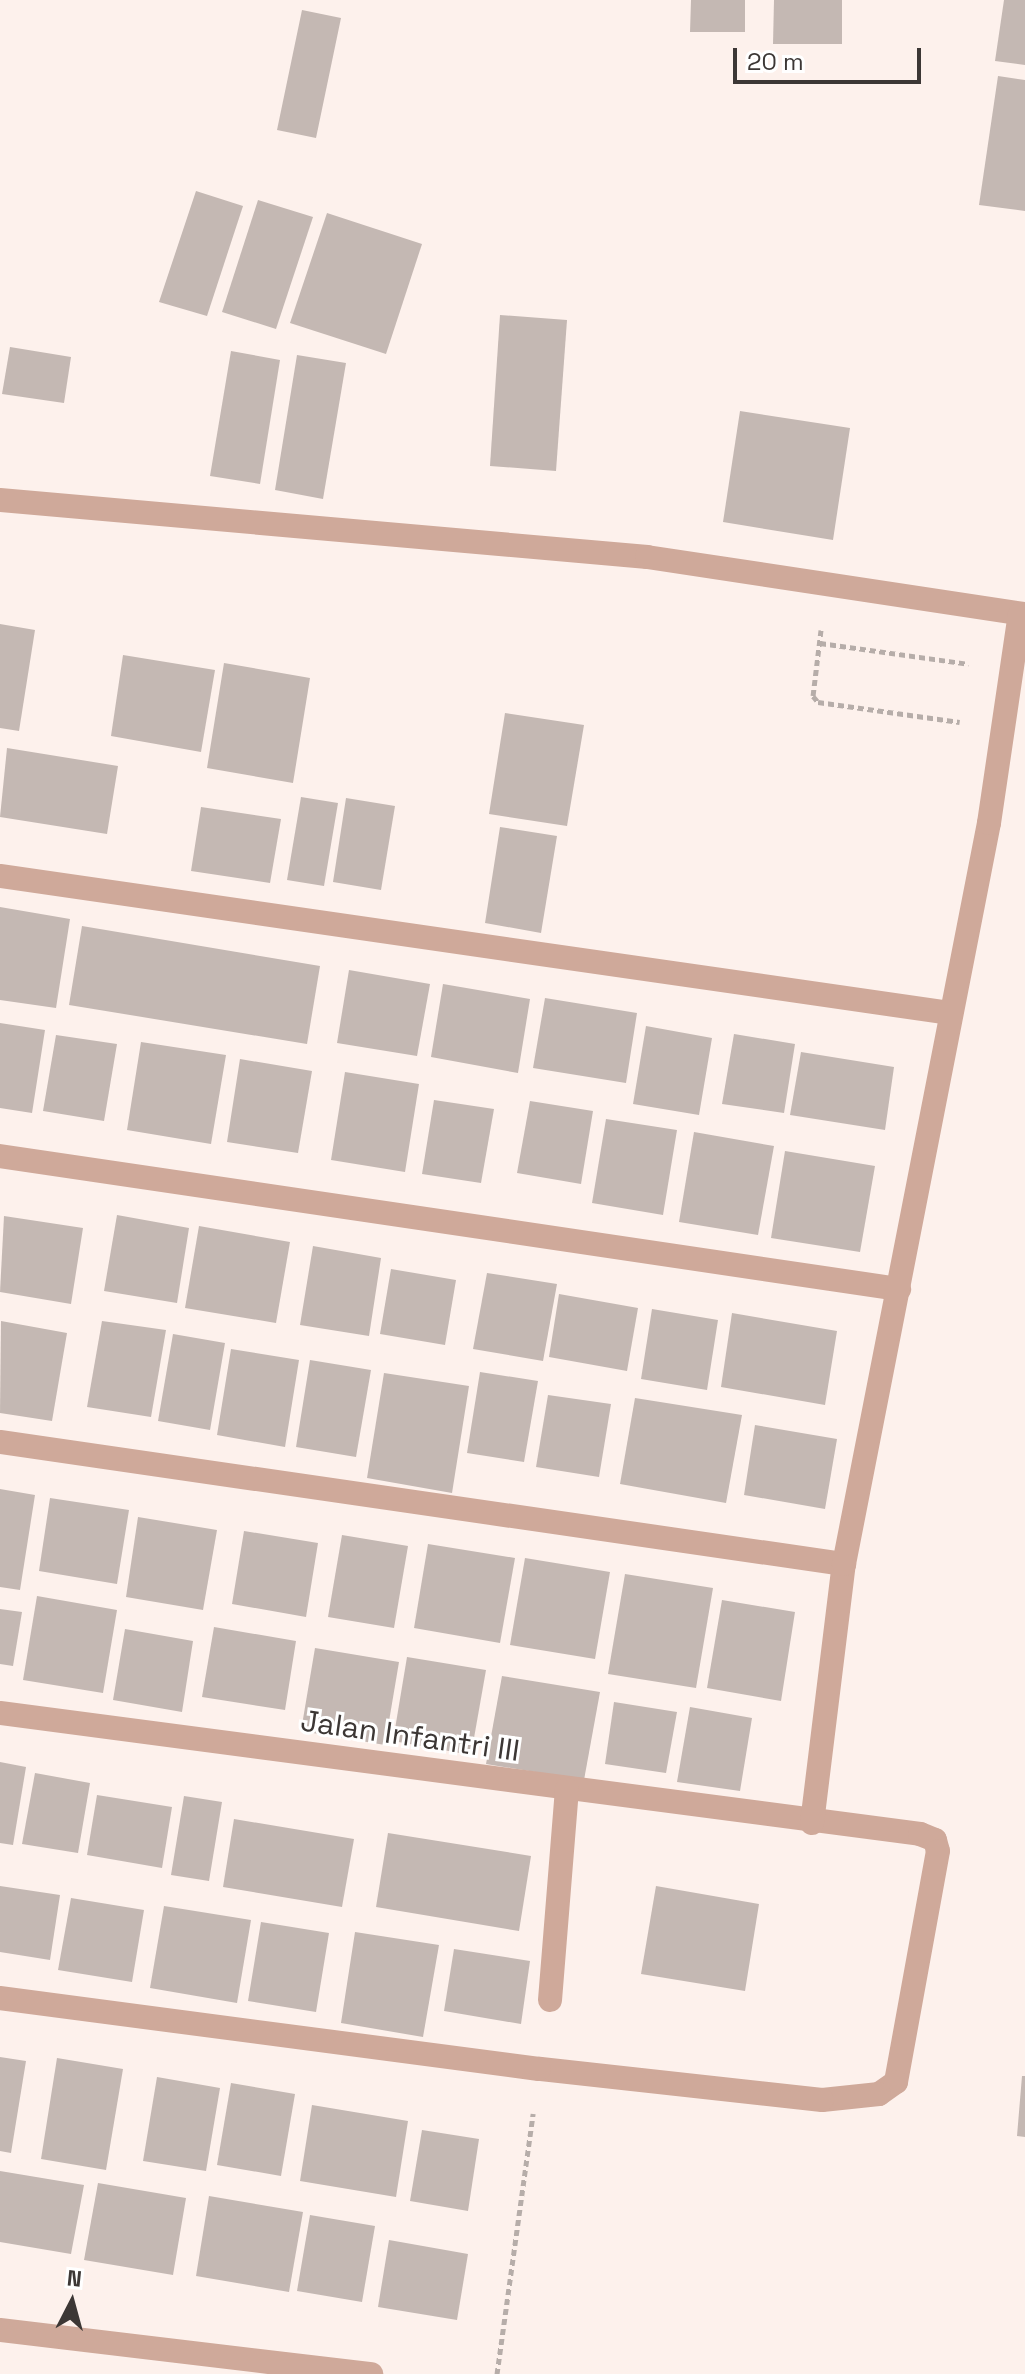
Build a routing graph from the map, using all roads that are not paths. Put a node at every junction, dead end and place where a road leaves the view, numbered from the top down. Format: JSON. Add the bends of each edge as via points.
{"nodes":[{"id":1,"x":0,"y":500,"type":"edge"},
{"id":2,"x":1022,"y":614,"type":"edge"},
{"id":3,"x":0,"y":876,"type":"edge"},
{"id":4,"x":949,"y":1013,"type":"junction"},
{"id":5,"x":0,"y":1156,"type":"edge"},
{"id":6,"x":899,"y":1289,"type":"junction"},
{"id":7,"x":0,"y":1442,"type":"edge"},
{"id":8,"x":844,"y":1564,"type":"junction"},
{"id":9,"x":0,"y":1713,"type":"edge"},
{"id":10,"x":567,"y":1790,"type":"junction"},
{"id":11,"x":812,"y":1823,"type":"junction"},
{"id":12,"x":0,"y":1998,"type":"edge"},
{"id":13,"x":550,"y":2000,"type":"dead end"},
{"id":14,"x":0,"y":2330,"type":"edge"},
{"id":15,"x":371,"y":2374,"type":"edge"}],
"edges":[{"from":1,"to":2,"type":"street","via":[[647,557]]},
{"from":2,"to":4,"type":"street"},
{"from":3,"to":4,"type":"street"},
{"from":4,"to":6,"type":"street"},
{"from":5,"to":6,"type":"street"},
{"from":6,"to":8,"type":"street"},
{"from":7,"to":8,"type":"street"},
{"from":8,"to":11,"type":"street"},
{"from":9,"to":10,"type":"street","name":"Jalan Infantri III"},
{"from":10,"to":11,"type":"street","name":"Jalan Infantri III"},
{"from":10,"to":13,"type":"street"},
{"from":11,"to":12,"type":"street","name":"Jalan Infantri III","via":[[935,1840],[936,1874],[896,2082],[879,2094],[822,2100],[539,2069]]},
{"from":14,"to":15,"type":"street"}]}
